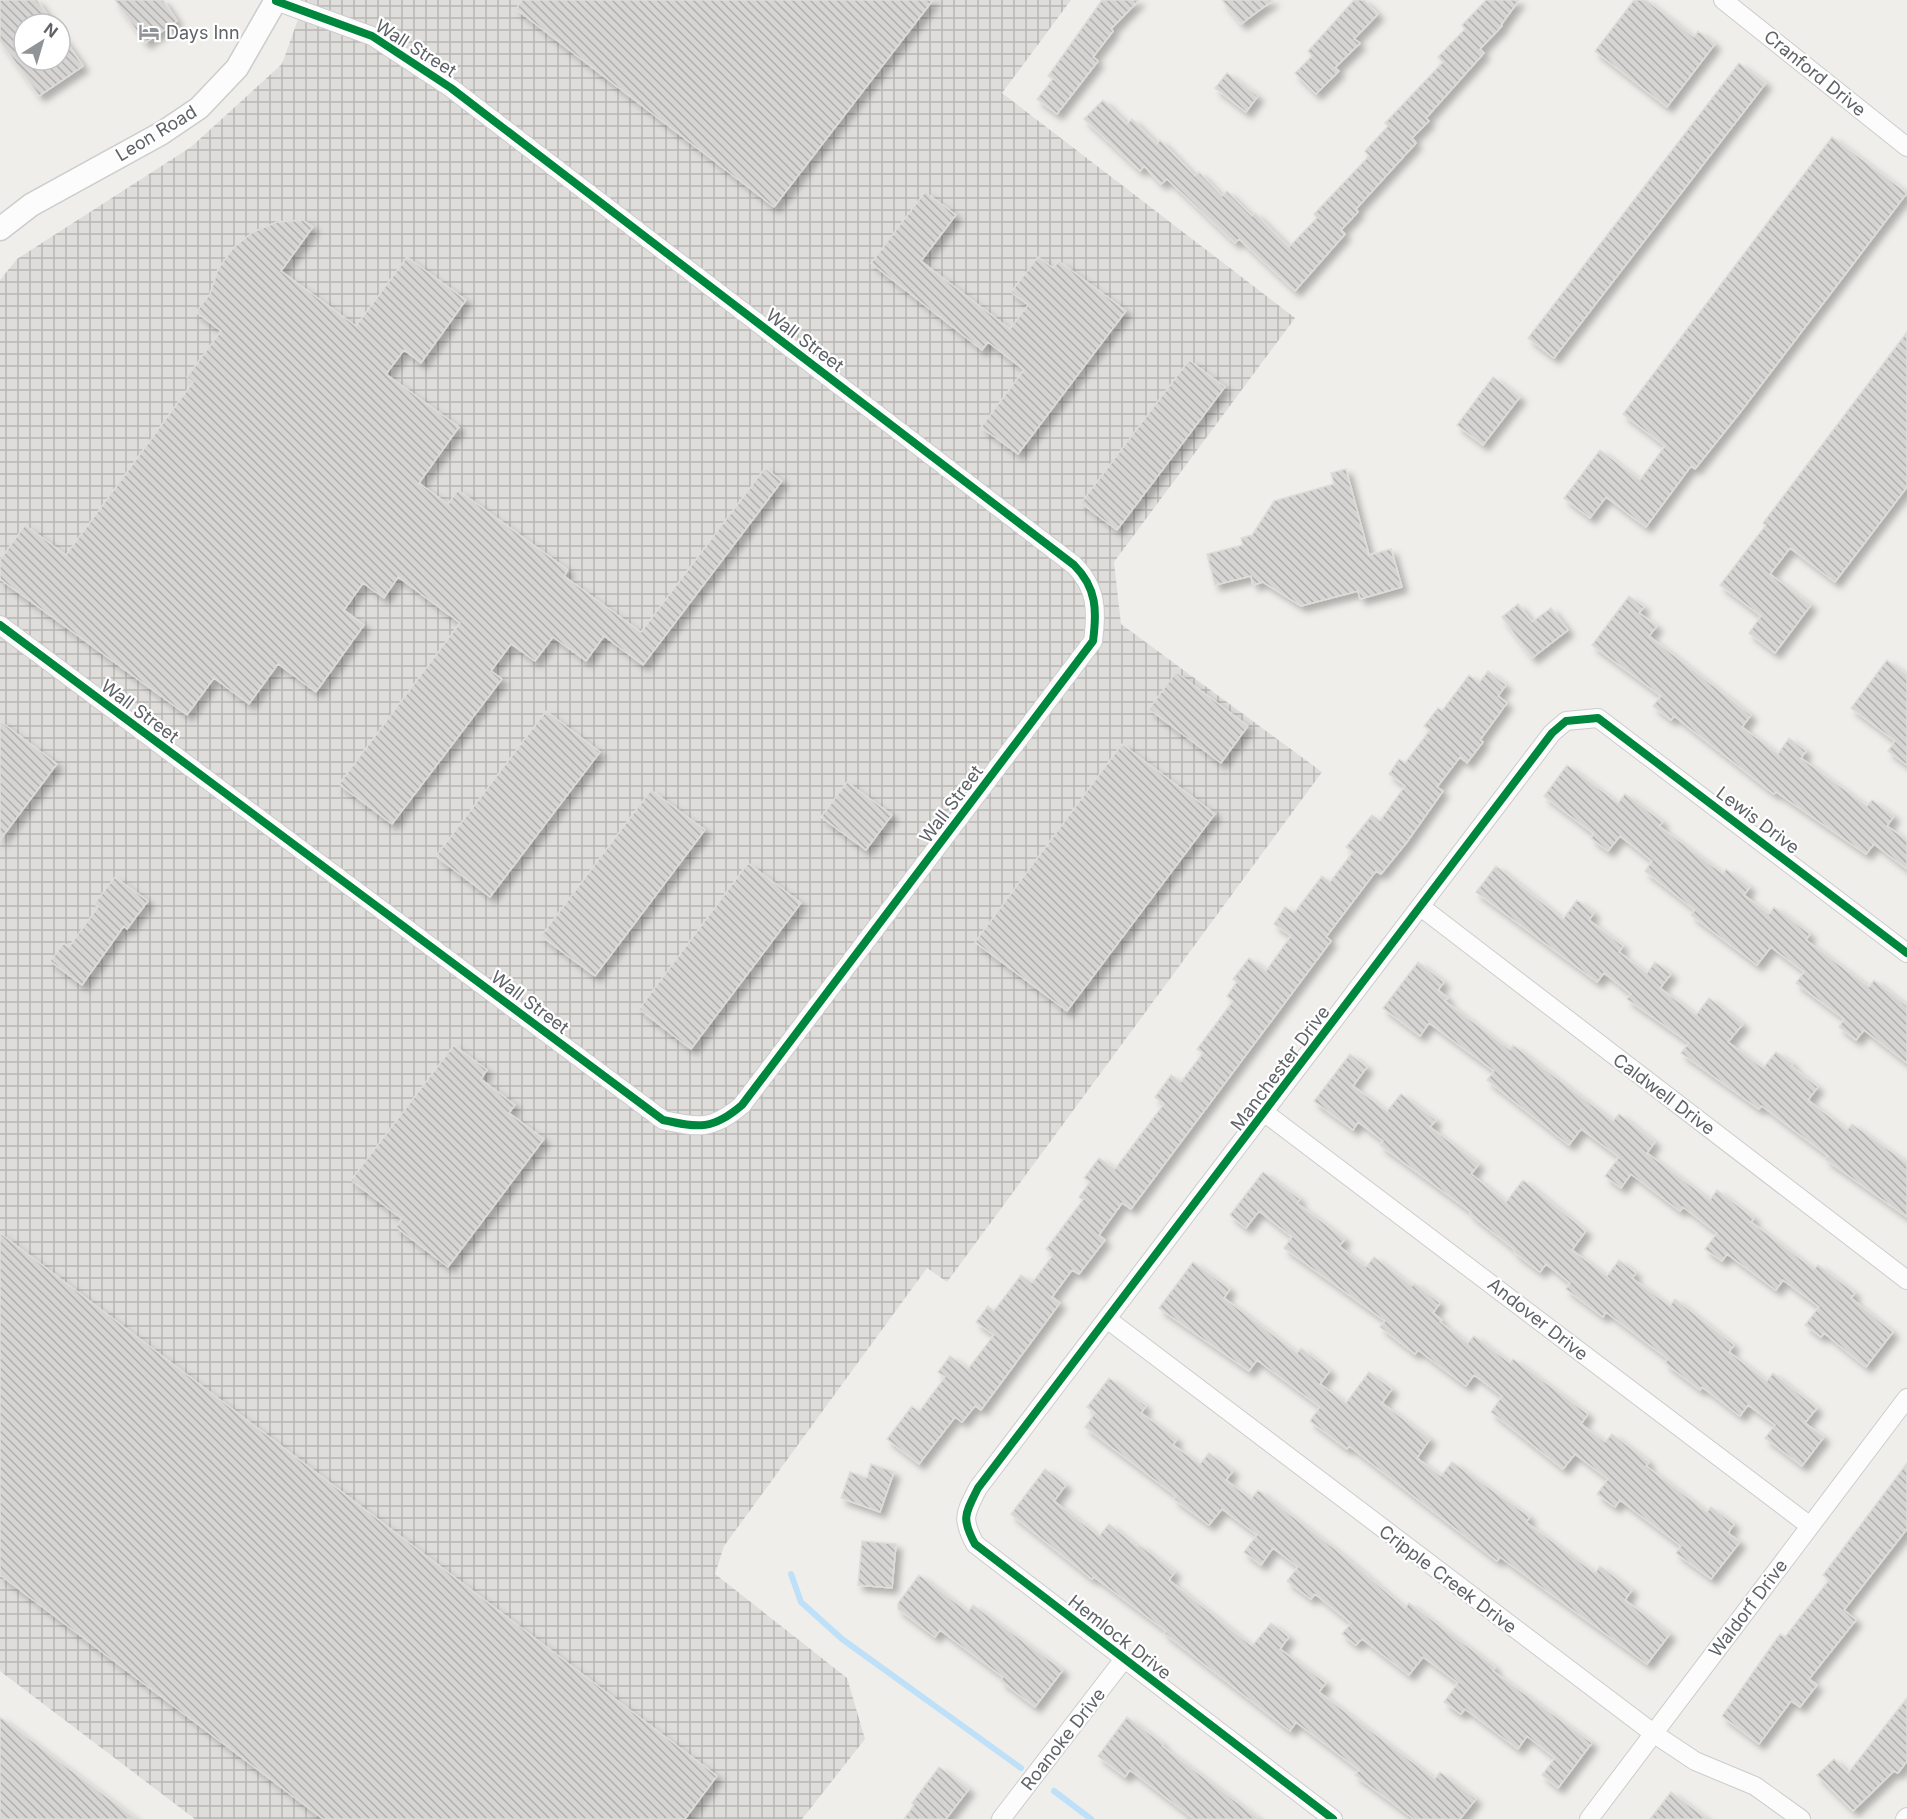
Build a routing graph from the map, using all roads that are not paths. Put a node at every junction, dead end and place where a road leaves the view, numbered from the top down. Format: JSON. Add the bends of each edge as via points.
{"nodes":[{"id":1,"x":276,"y":0,"type":"edge"},
{"id":2,"x":1724,"y":0,"type":"edge"},
{"id":3,"x":1907,"y":147,"type":"edge"},
{"id":4,"x":0,"y":228,"type":"edge"},
{"id":5,"x":0,"y":625,"type":"edge"},
{"id":6,"x":1587,"y":717,"type":"joint"},
{"id":7,"x":1421,"y":907,"type":"junction"},
{"id":8,"x":1907,"y":954,"type":"edge"},
{"id":9,"x":1264,"y":1113,"type":"junction"},
{"id":10,"x":1907,"y":1280,"type":"edge"},
{"id":11,"x":1107,"y":1319,"type":"junction"},
{"id":12,"x":1907,"y":1398,"type":"edge"},
{"id":13,"x":1007,"y":1452,"type":"joint"},
{"id":14,"x":1810,"y":1526,"type":"junction"},
{"id":15,"x":1125,"y":1659,"type":"junction"},
{"id":16,"x":1653,"y":1733,"type":"junction"},
{"id":17,"x":1001,"y":1819,"type":"edge"},
{"id":18,"x":1333,"y":1819,"type":"edge"},
{"id":19,"x":1589,"y":1819,"type":"edge"},
{"id":20,"x":1801,"y":1819,"type":"edge"}],
"edges":[{"from":1,"to":4,"type":"street","name":"Leon Road","via":[[237,68],[199,108],[162,133],[31,205]]},
{"from":1,"to":5,"type":"street","name":"Wall Street","via":[[372,36],[451,88],[1074,565],[1083,574],[1094,598],[1092,641],[742,1105],[727,1119],[697,1128],[663,1120]]},
{"from":2,"to":3,"type":"street","name":"Cranford Drive"},
{"from":6,"to":7,"type":"street","name":"Manchester Drive","via":[[1566,721],[1552,733]]},
{"from":6,"to":8,"type":"street","name":"Lewis Drive","via":[[1598,718]]},
{"from":7,"to":9,"type":"street","name":"Manchester Drive"},
{"from":7,"to":10,"type":"street","name":"Caldwell Drive"},
{"from":9,"to":11,"type":"street","name":"Manchester Drive"},
{"from":9,"to":14,"type":"street","name":"Andover Drive"},
{"from":11,"to":13,"type":"street","name":"Manchester Drive"},
{"from":11,"to":16,"type":"street","name":"Cripple Creek Drive"},
{"from":12,"to":14,"type":"street","name":"Waldorf Drive"},
{"from":13,"to":15,"type":"street","name":"Hemlock Drive","via":[[978,1488],[966,1513],[965,1526],[975,1544]]},
{"from":14,"to":16,"type":"street","name":"Waldorf Drive"},
{"from":15,"to":17,"type":"street","name":"Roanoke Drive"},
{"from":15,"to":18,"type":"street","name":"Hemlock Drive"},
{"from":16,"to":19,"type":"street","name":"Waldorf Drive"},
{"from":16,"to":20,"type":"street","name":"Cripple Creek Drive","via":[[1695,1761],[1755,1786]]}]}
